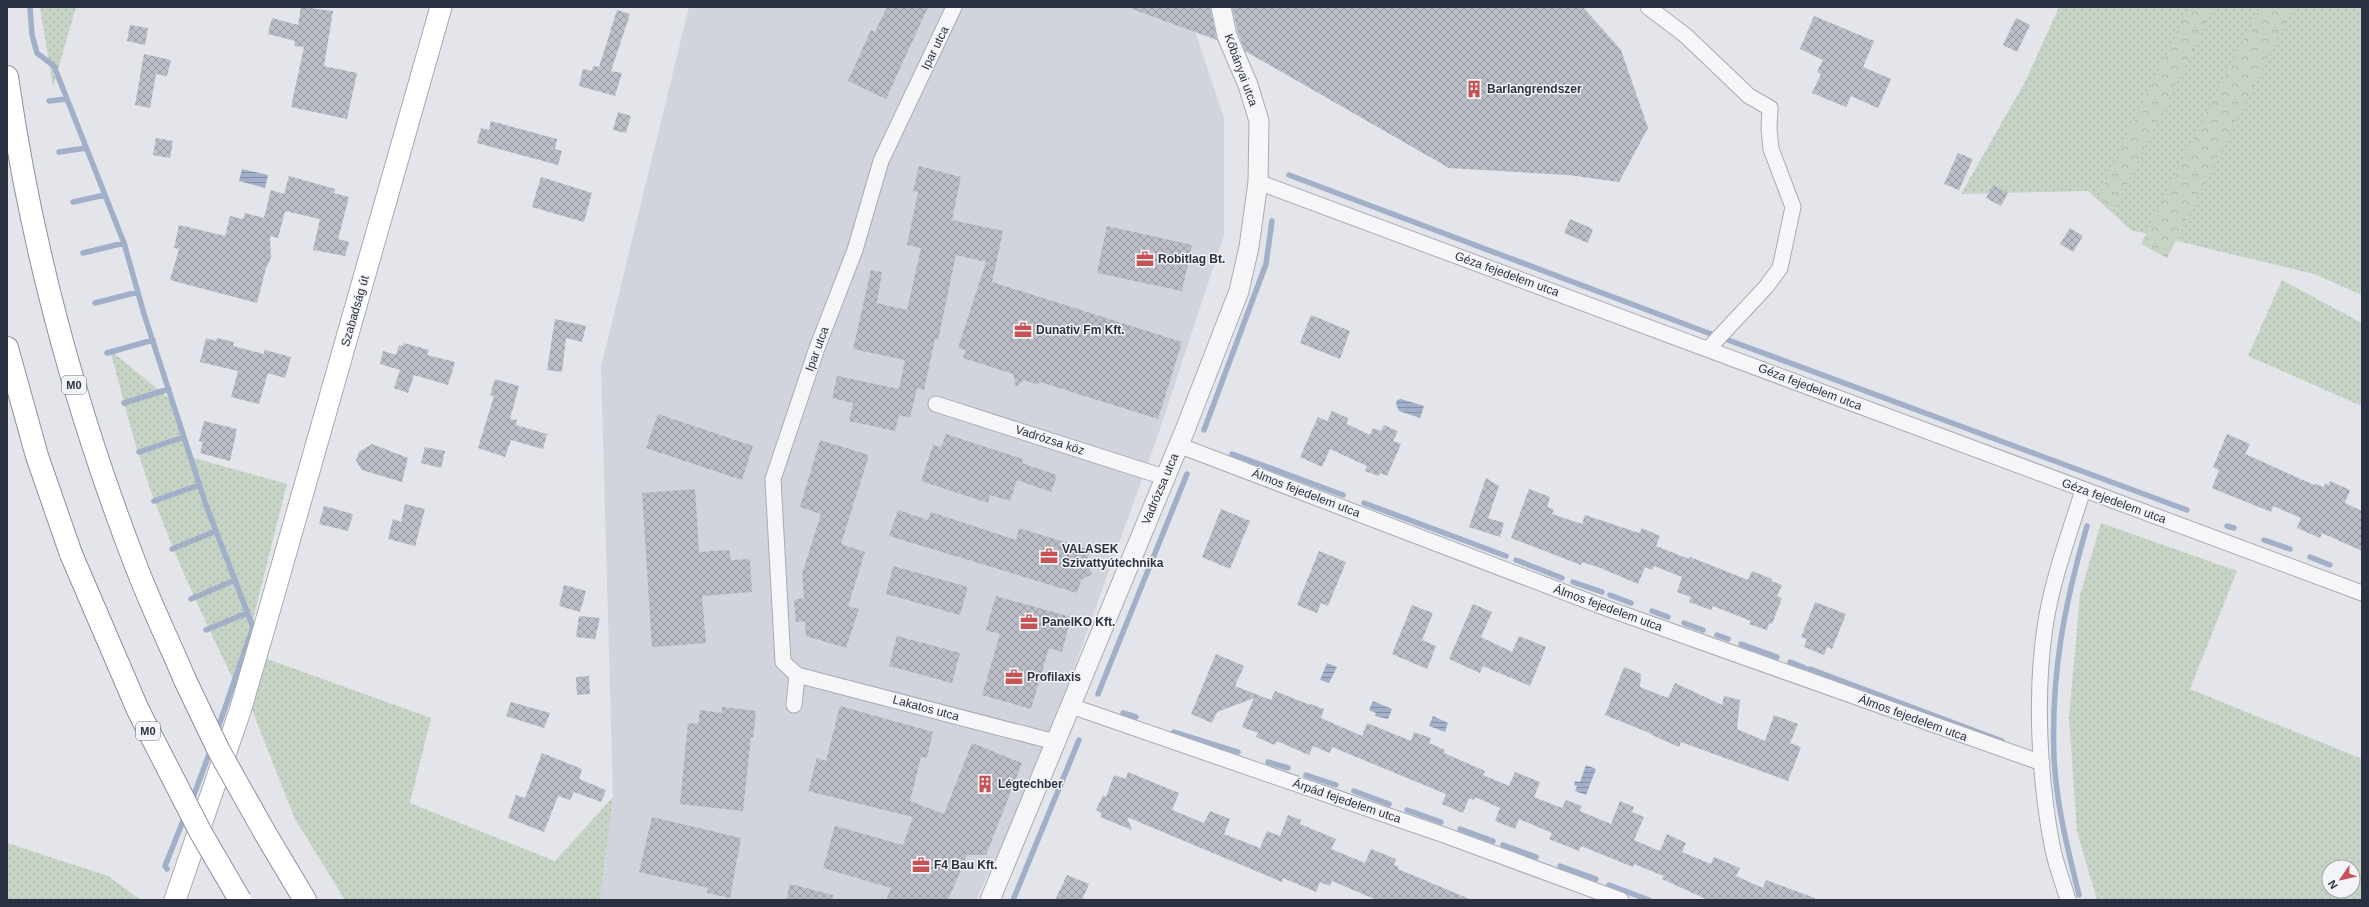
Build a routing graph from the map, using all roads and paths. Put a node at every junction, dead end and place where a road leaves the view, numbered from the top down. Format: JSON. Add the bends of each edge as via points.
{"nodes":[{"id":1,"x":441,"y":7,"type":"edge"},
{"id":2,"x":954,"y":7,"type":"edge"},
{"id":3,"x":1221,"y":7,"type":"edge"},
{"id":4,"x":1648,"y":7,"type":"edge"},
{"id":5,"x":7,"y":77,"type":"edge"},
{"id":6,"x":1258,"y":182,"type":"junction"},
{"id":7,"x":7,"y":348,"type":"edge"},
{"id":8,"x":1708,"y":349,"type":"junction"},
{"id":9,"x":936,"y":404,"type":"dead end"},
{"id":10,"x":1178,"y":445,"type":"junction"},
{"id":11,"x":1164,"y":477,"type":"junction"},
{"id":12,"x":2083,"y":490,"type":"junction"},
{"id":13,"x":2362,"y":593,"type":"edge"},
{"id":14,"x":797,"y":675,"type":"junction"},
{"id":15,"x":794,"y":705,"type":"dead end"},
{"id":16,"x":1071,"y":706,"type":"junction"},
{"id":17,"x":1054,"y":742,"type":"junction"},
{"id":18,"x":2042,"y":763,"type":"junction"},
{"id":19,"x":175,"y":900,"type":"edge"},
{"id":20,"x":240,"y":900,"type":"edge"},
{"id":21,"x":305,"y":900,"type":"edge"},
{"id":22,"x":990,"y":900,"type":"edge"},
{"id":23,"x":1621,"y":900,"type":"edge"},
{"id":24,"x":2068,"y":900,"type":"edge"}],
"edges":[{"from":1,"to":19,"type":"main road","name":"Szabadság út","via":[[240,711]]},
{"from":2,"to":14,"type":"street","name":"Ipar utca","via":[[881,161],[855,250],[817,348],[773,479],[783,662]]},
{"from":3,"to":6,"type":"street","name":"Kőbányai utca","via":[[1227,36],[1248,85],[1259,121]]},
{"from":4,"to":8,"type":"street","via":[[1685,35],[1749,96],[1770,108],[1771,149],[1793,207],[1780,268],[1766,287]]},
{"from":5,"to":21,"type":"highway","number":"M0","bridge":true,"via":[[33,231],[71,375],[102,472],[137,567],[185,680],[219,751],[264,833]]},
{"from":6,"to":8,"type":"street","name":"Géza fejedelem utca"},
{"from":6,"to":10,"type":"street","name":"Vadrózsa utca","via":[[1249,247],[1239,291]]},
{"from":7,"to":20,"type":"highway","number":"M0","bridge":true,"via":[[37,456],[71,554],[142,717],[198,826]]},
{"from":8,"to":12,"type":"street","name":"Géza fejedelem utca"},
{"from":9,"to":11,"type":"street","name":"Vadrózsa köz"},
{"from":10,"to":11,"type":"street","name":"Vadrózsa utca"},
{"from":10,"to":18,"type":"street","name":"Álmos fejedelem utca","via":[[1609,609]]},
{"from":11,"to":16,"type":"street","name":"Vadrózsa utca"},
{"from":12,"to":13,"type":"street","name":"Géza fejedelem utca"},
{"from":12,"to":18,"type":"street","via":[[2063,553],[2045,627],[2040,696]]},
{"from":14,"to":15,"type":"street"},
{"from":14,"to":17,"type":"street","name":"Lakatos utca"},
{"from":16,"to":17,"type":"street","name":"Vadrózsa utca"},
{"from":16,"to":23,"type":"street","name":"Árpád fejedelem utca","via":[[1444,835]]},
{"from":17,"to":22,"type":"street","name":"Vadrózsa utca"},
{"from":18,"to":24,"type":"street","via":[[2052,846]]}]}
